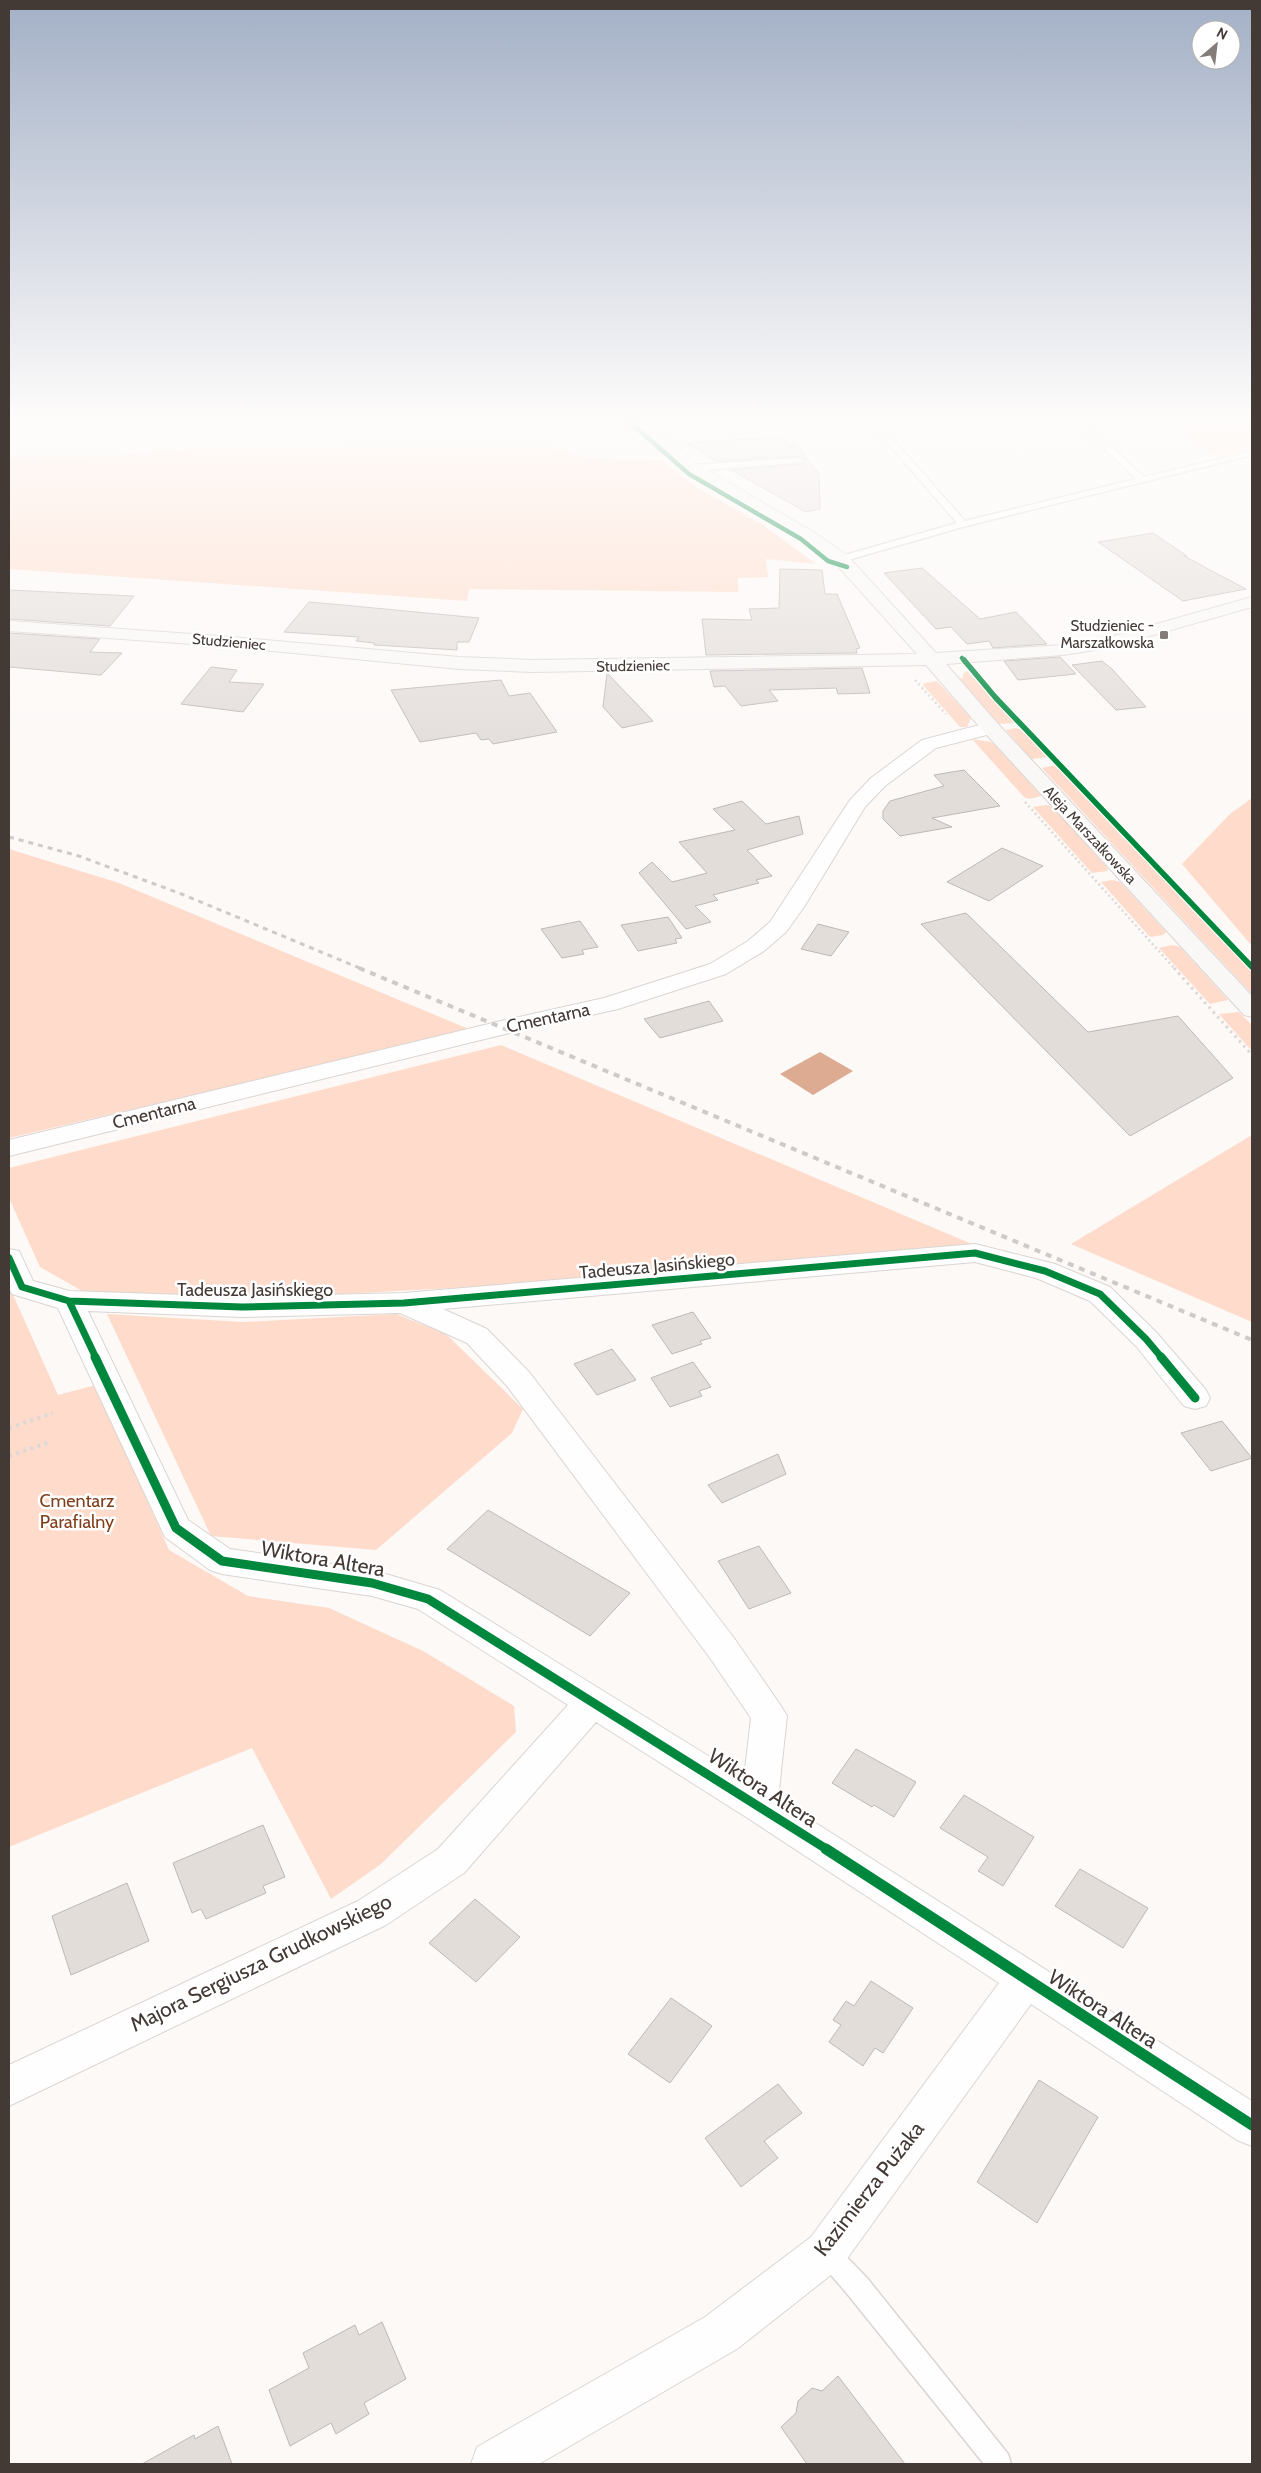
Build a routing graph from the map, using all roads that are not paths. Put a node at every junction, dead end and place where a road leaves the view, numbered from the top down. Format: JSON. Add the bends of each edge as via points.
{"nodes":[{"id":1,"x":804,"y":533,"type":"edge"},
{"id":2,"x":930,"y":533,"type":"edge"},
{"id":3,"x":841,"y":559,"type":"junction"},
{"id":4,"x":1252,"y":602,"type":"edge"},
{"id":5,"x":9,"y":626,"type":"edge"},
{"id":6,"x":930,"y":659,"type":"junction"},
{"id":7,"x":991,"y":728,"type":"junction"},
{"id":8,"x":1252,"y":1010,"type":"edge"},
{"id":9,"x":9,"y":1148,"type":"edge"},
{"id":10,"x":9,"y":1258,"type":"edge"},
{"id":11,"x":69,"y":1301,"type":"junction"},
{"id":12,"x":404,"y":1303,"type":"junction"},
{"id":13,"x":1195,"y":1398,"type":"dead end"},
{"id":14,"x":593,"y":1702,"type":"junction"},
{"id":15,"x":759,"y":1806,"type":"junction"},
{"id":16,"x":1025,"y":1980,"type":"junction"},
{"id":17,"x":9,"y":2086,"type":"edge"},
{"id":18,"x":1252,"y":2125,"type":"edge"},
{"id":19,"x":826,"y":2252,"type":"junction"},
{"id":20,"x":494,"y":2464,"type":"edge"},
{"id":21,"x":1000,"y":2464,"type":"edge"}],
"edges":[{"from":1,"to":3,"type":"main road","name":"Aleja Marszałkowska"},
{"from":2,"to":3,"type":"lane"},
{"from":3,"to":6,"type":"main road","name":"Aleja Marszałkowska"},
{"from":4,"to":6,"type":"main road","name":"Studzieniec","via":[[1108,643],[1015,656]]},
{"from":5,"to":6,"type":"main road","name":"Studzieniec","via":[[459,663],[532,666]]},
{"from":6,"to":7,"type":"main road","name":"Aleja Marszałkowska"},
{"from":7,"to":8,"type":"main road","name":"Aleja Marszałkowska"},
{"from":7,"to":9,"type":"street","name":"Cmentarna","via":[[929,744],[878,782],[857,804],[778,927],[756,946],[718,969],[610,1004]]},
{"from":10,"to":11,"type":"street","name":"Tadeusza Jasińskiego","via":[[22,1287]]},
{"from":11,"to":12,"type":"street","name":"Tadeusza Jasińskiego","via":[[242,1307]]},
{"from":11,"to":14,"type":"street","name":"Wiktora Altera","via":[[176,1528],[222,1561],[372,1583],[428,1599]]},
{"from":12,"to":13,"type":"street","name":"Tadeusza Jasińskiego","via":[[975,1253],[1045,1271],[1100,1294],[1146,1339]]},
{"from":12,"to":15,"type":"street","via":[[477,1336],[518,1380],[722,1648],[769,1716]]},
{"from":14,"to":15,"type":"street","name":"Wiktora Altera"},
{"from":14,"to":17,"type":"street","name":"Majora Sergiusza Grudkowskiego","via":[[451,1861],[372,1912]]},
{"from":15,"to":16,"type":"street","name":"Wiktora Altera"},
{"from":16,"to":18,"type":"street","name":"Wiktora Altera"},
{"from":16,"to":19,"type":"street","name":"Kazimierza Pużaka"},
{"from":19,"to":20,"type":"street","name":"Kazimierza Pużaka","via":[[721,2333]]},
{"from":19,"to":21,"type":"lane","via":[[858,2287]]}]}
